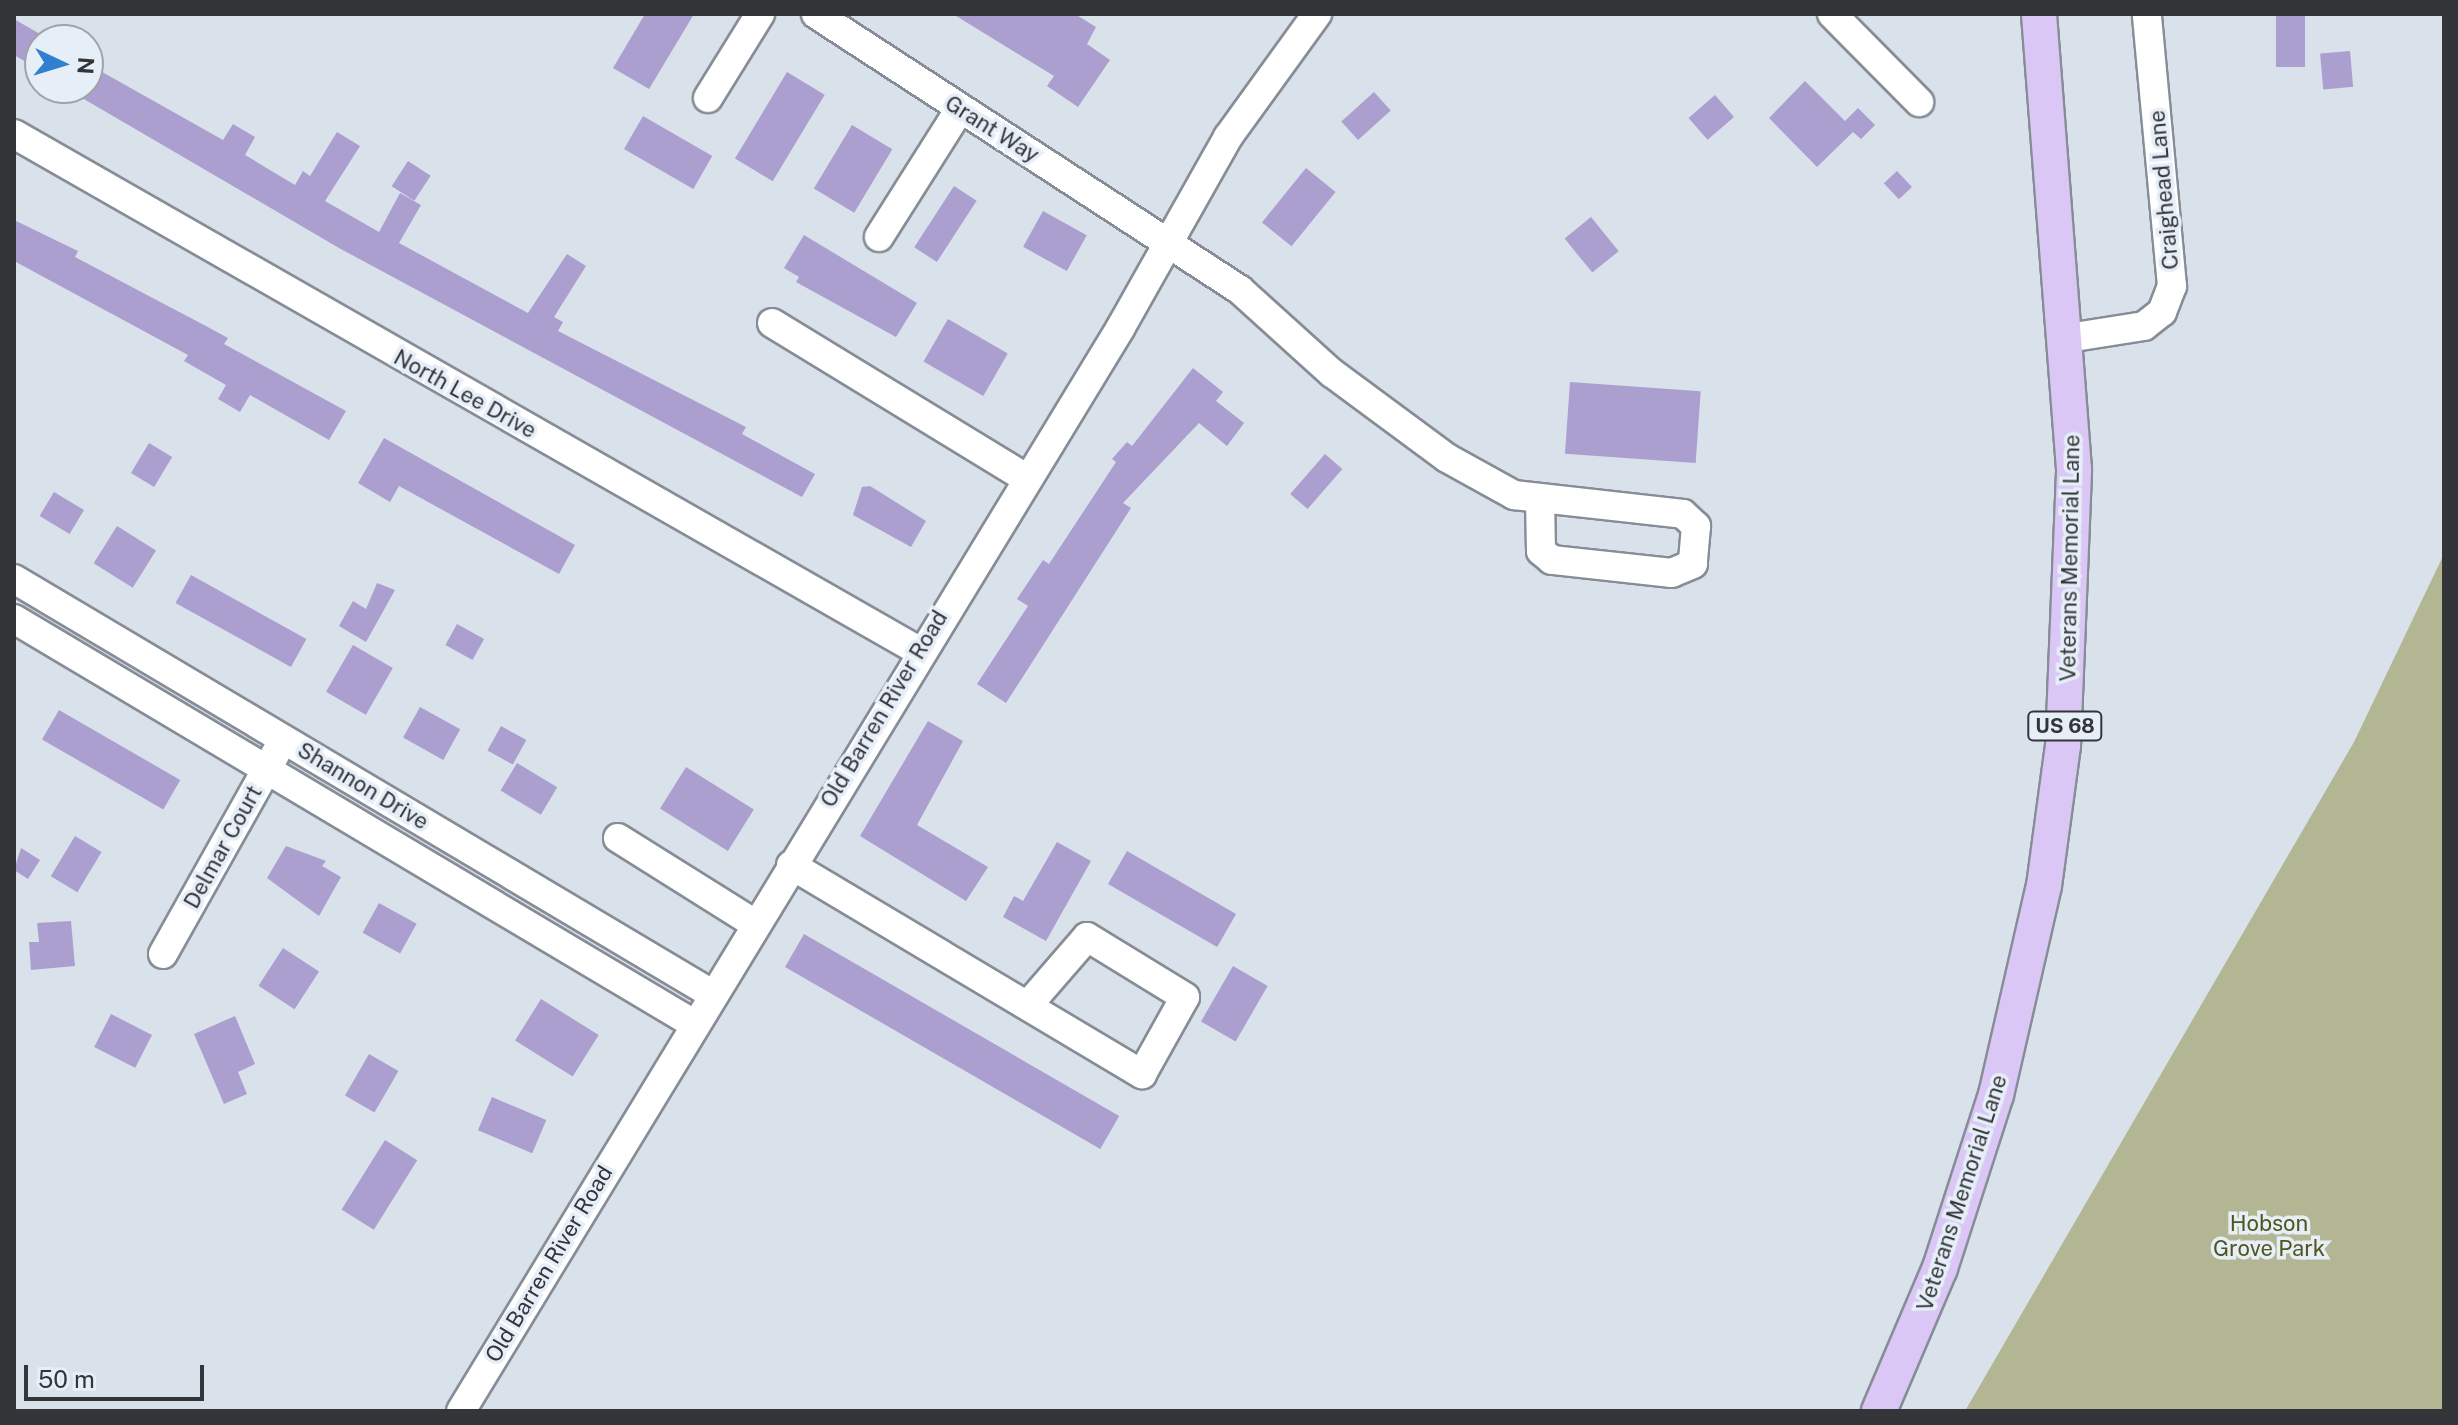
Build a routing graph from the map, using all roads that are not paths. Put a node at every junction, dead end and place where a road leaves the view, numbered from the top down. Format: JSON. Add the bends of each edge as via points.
{"nodes":[{"id":1,"x":760,"y":14,"type":"edge"},
{"id":2,"x":816,"y":14,"type":"edge"},
{"id":3,"x":1317,"y":14,"type":"edge"},
{"id":4,"x":1832,"y":14,"type":"edge"},
{"id":5,"x":2039,"y":14,"type":"edge"},
{"id":6,"x":2147,"y":14,"type":"edge"},
{"id":7,"x":708,"y":98,"type":"dead end"},
{"id":8,"x":1919,"y":102,"type":"dead end"},
{"id":9,"x":960,"y":109,"type":"junction"},
{"id":10,"x":14,"y":134,"type":"edge"},
{"id":11,"x":879,"y":237,"type":"dead end"},
{"id":12,"x":1169,"y":245,"type":"junction"},
{"id":13,"x":772,"y":323,"type":"dead end"},
{"id":14,"x":2068,"y":338,"type":"junction"},
{"id":15,"x":1026,"y":478,"type":"junction"},
{"id":16,"x":1540,"y":501,"type":"junction"},
{"id":17,"x":14,"y":579,"type":"edge"},
{"id":18,"x":14,"y":619,"type":"edge"},
{"id":19,"x":919,"y":651,"type":"junction"},
{"id":20,"x":285,"y":739,"type":"junction"},
{"id":21,"x":267,"y":769,"type":"junction"},
{"id":22,"x":618,"y":838,"type":"dead end"},
{"id":23,"x":791,"y":865,"type":"junction"},
{"id":24,"x":498,"y":866,"type":"junction"},
{"id":25,"x":481,"y":895,"type":"junction"},
{"id":26,"x":755,"y":924,"type":"junction"},
{"id":27,"x":163,"y":954,"type":"dead end"},
{"id":28,"x":712,"y":994,"type":"junction"},
{"id":29,"x":1028,"y":1005,"type":"junction"},
{"id":30,"x":694,"y":1024,"type":"junction"},
{"id":31,"x":461,"y":1411,"type":"edge"},
{"id":32,"x":1879,"y":1411,"type":"edge"}],
"edges":[{"from":1,"to":7,"type":"street"},
{"from":2,"to":9,"type":"street","name":"Grant Way"},
{"from":3,"to":12,"type":"street","name":"Old Barren River Road","via":[[1251,99]]},
{"from":4,"to":8,"type":"street"},
{"from":5,"to":14,"type":"main road","name":"Veterans Memorial Lane","number":"US 68"},
{"from":6,"to":14,"type":"street","name":"Craighead Lane","via":[[2172,286],[2162,312],[2144,326]]},
{"from":9,"to":11,"type":"street"},
{"from":9,"to":12,"type":"street","name":"Grant Way"},
{"from":10,"to":19,"type":"street","name":"North Lee Drive"},
{"from":12,"to":15,"type":"street","name":"Old Barren River Road"},
{"from":12,"to":16,"type":"street","name":"Grant Way","via":[[1240,290],[1332,373],[1447,458],[1514,495]]},
{"from":13,"to":15,"type":"street"},
{"from":14,"to":32,"type":"main road","name":"Veterans Memorial Lane","number":"US 68","via":[[2072,619],[2044,886],[2015,1025],[1970,1181]]},
{"from":15,"to":19,"type":"street","name":"Old Barren River Road"},
{"from":16,"to":16,"type":"street","name":"Grant Way","via":[[1683,514],[1696,526],[1693,564],[1672,573],[1552,560],[1541,551]]},
{"from":17,"to":20,"type":"street","name":"Shannon Drive"},
{"from":18,"to":21,"type":"street","name":"Shannon Drive"},
{"from":19,"to":23,"type":"street","name":"Old Barren River Road"},
{"from":20,"to":21,"type":"street","name":"Delmar Court"},
{"from":20,"to":24,"type":"street","name":"Shannon Drive"},
{"from":21,"to":25,"type":"street","name":"Shannon Drive"},
{"from":21,"to":27,"type":"street","name":"Delmar Court"},
{"from":22,"to":26,"type":"street"},
{"from":23,"to":26,"type":"street","name":"Old Barren River Road"},
{"from":23,"to":29,"type":"street"},
{"from":24,"to":25,"type":"street"},
{"from":24,"to":28,"type":"street","name":"Shannon Drive"},
{"from":25,"to":30,"type":"street","name":"Shannon Drive"},
{"from":26,"to":28,"type":"street","name":"Old Barren River Road"},
{"from":28,"to":30,"type":"street","name":"Old Barren River Road"},
{"from":29,"to":29,"type":"street","via":[[1142,1074],[1185,997],[1087,937]]},
{"from":30,"to":31,"type":"street","name":"Old Barren River Road"}]}
